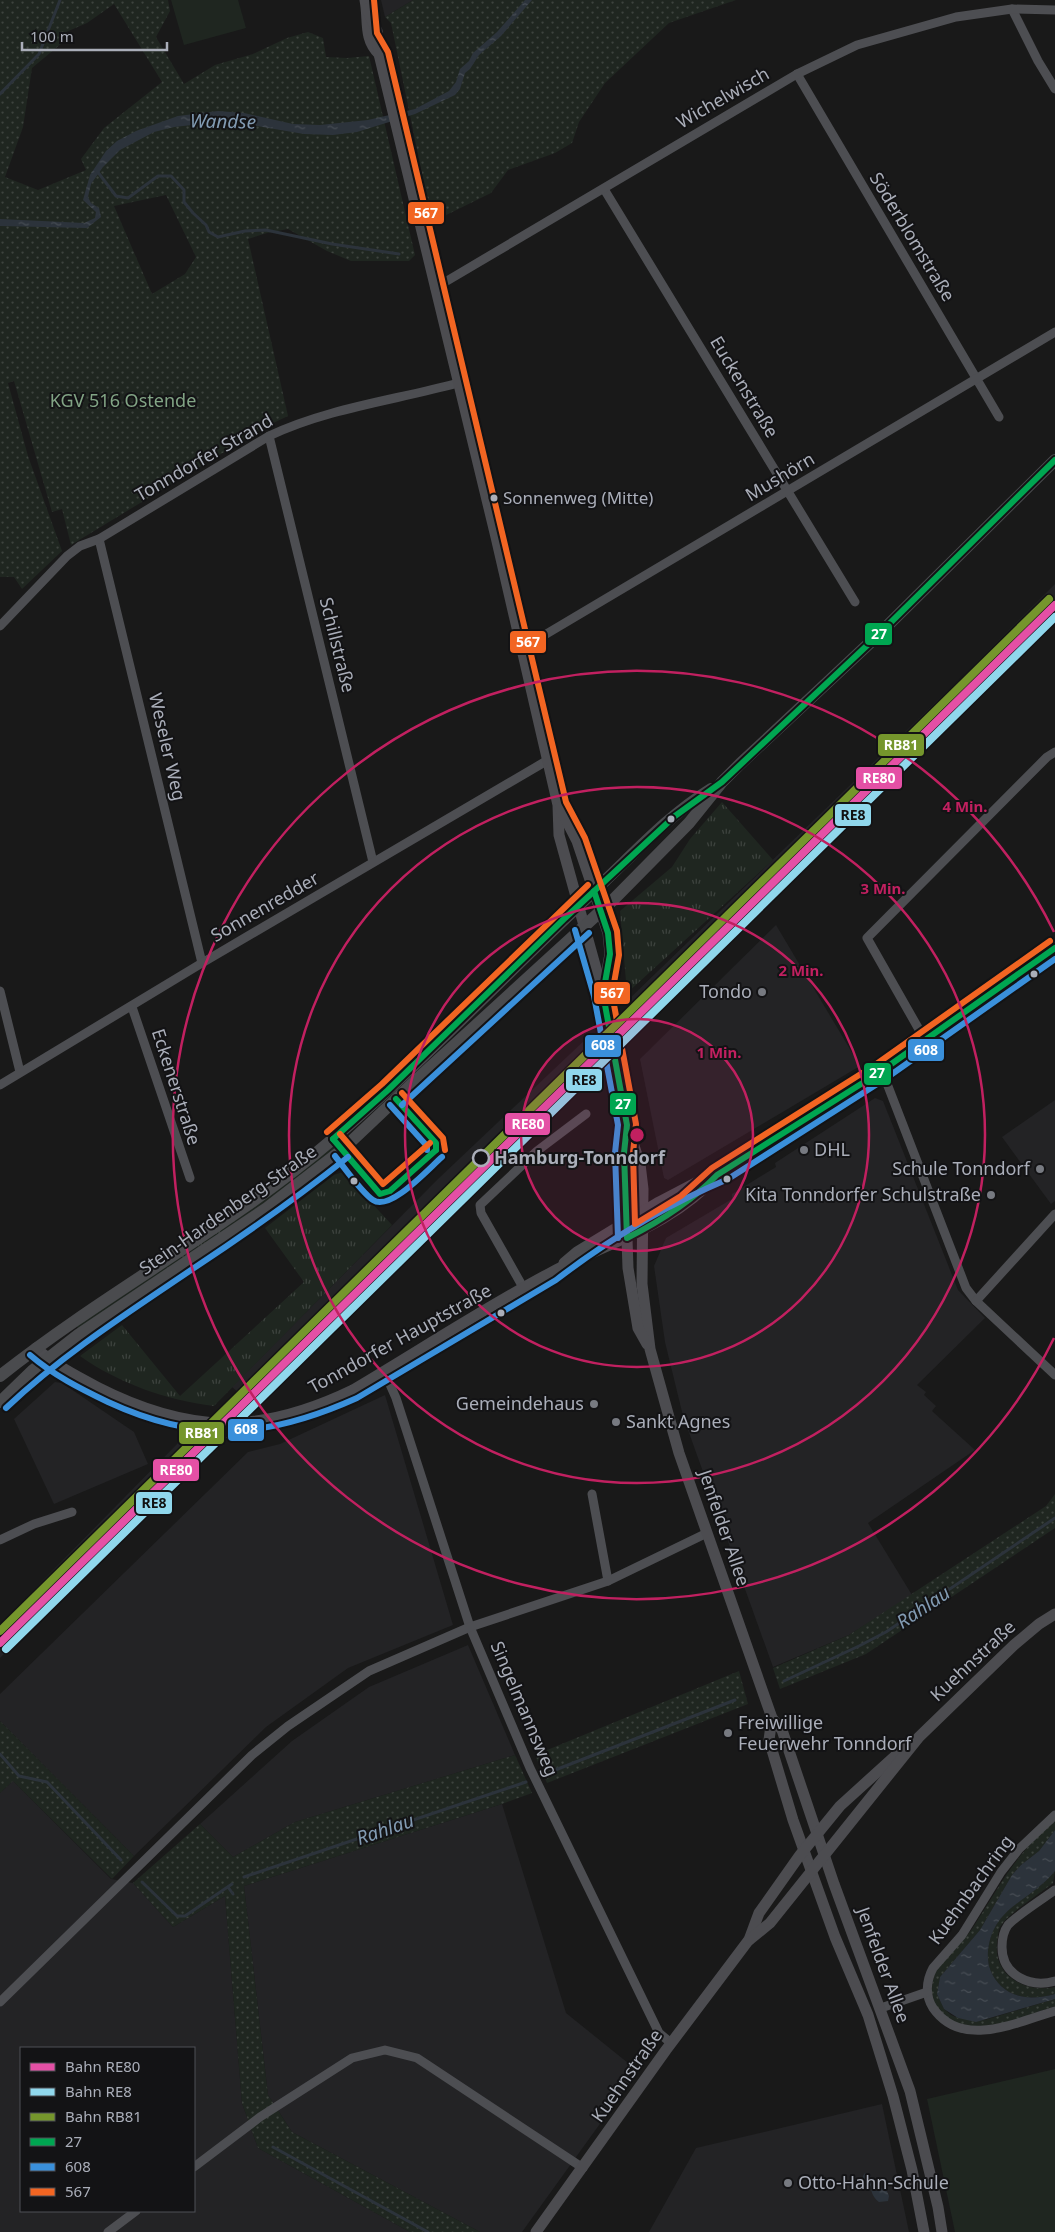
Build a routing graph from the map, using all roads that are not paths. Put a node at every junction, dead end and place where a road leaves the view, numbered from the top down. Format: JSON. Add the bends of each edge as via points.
{"nodes":[{"id":1,"x":366,"y":5,"type":"edge"},
{"id":2,"x":1012,"y":9,"type":"junction"},
{"id":3,"x":1055,"y":10,"type":"edge"},
{"id":4,"x":796,"y":74,"type":"junction"},
{"id":5,"x":1055,"y":90,"type":"edge"},
{"id":6,"x":604,"y":189,"type":"junction"},
{"id":7,"x":435,"y":288,"type":"junction"},
{"id":8,"x":1055,"y":332,"type":"edge"},
{"id":9,"x":978,"y":378,"type":"junction"},
{"id":10,"x":458,"y":383,"type":"junction"},
{"id":11,"x":999,"y":417,"type":"dead end"},
{"id":12,"x":269,"y":436,"type":"junction"},
{"id":13,"x":1055,"y":460,"type":"edge"},
{"id":14,"x":788,"y":491,"type":"junction"},
{"id":15,"x":99,"y":539,"type":"junction"},
{"id":16,"x":855,"y":602,"type":"dead end"},
{"id":17,"x":0,"y":626,"type":"edge"},
{"id":18,"x":521,"y":649,"type":"junction"},
{"id":19,"x":1055,"y":752,"type":"edge"},
{"id":20,"x":548,"y":760,"type":"junction"},
{"id":21,"x":722,"y":782,"type":"junction"},
{"id":22,"x":558,"y":805,"type":"junction"},
{"id":23,"x":373,"y":862,"type":"junction"},
{"id":24,"x":594,"y":891,"type":"junction"},
{"id":25,"x":578,"y":907,"type":"junction"},
{"id":26,"x":602,"y":910,"type":"junction"},
{"id":27,"x":583,"y":927,"type":"junction"},
{"id":28,"x":1055,"y":948,"type":"edge"},
{"id":29,"x":202,"y":963,"type":"junction"},
{"id":30,"x":0,"y":991,"type":"edge"},
{"id":31,"x":602,"y":994,"type":"junction"},
{"id":32,"x":132,"y":1007,"type":"junction"},
{"id":33,"x":925,"y":1040,"type":"junction"},
{"id":34,"x":20,"y":1072,"type":"junction"},
{"id":35,"x":880,"y":1072,"type":"junction"},
{"id":36,"x":0,"y":1085,"type":"edge"},
{"id":37,"x":586,"y":1114,"type":"dead end"},
{"id":38,"x":627,"y":1125,"type":"junction"},
{"id":39,"x":717,"y":1175,"type":"junction"},
{"id":40,"x":190,"y":1178,"type":"dead end"},
{"id":41,"x":642,"y":1212,"type":"junction"},
{"id":42,"x":1055,"y":1214,"type":"edge"},
{"id":43,"x":628,"y":1222,"type":"junction"},
{"id":44,"x":642,"y":1231,"type":"junction"},
{"id":45,"x":627,"y":1238,"type":"junction"},
{"id":46,"x":552,"y":1272,"type":"junction"},
{"id":47,"x":524,"y":1289,"type":"junction"},
{"id":48,"x":976,"y":1301,"type":"junction"},
{"id":49,"x":36,"y":1348,"type":"junction"},
{"id":50,"x":650,"y":1349,"type":"junction"},
{"id":51,"x":48,"y":1358,"type":"junction"},
{"id":52,"x":384,"y":1371,"type":"junction"},
{"id":53,"x":1055,"y":1375,"type":"edge"},
{"id":54,"x":0,"y":1376,"type":"edge"},
{"id":55,"x":0,"y":1402,"type":"edge"},
{"id":56,"x":592,"y":1494,"type":"dead end"},
{"id":57,"x":72,"y":1512,"type":"dead end"},
{"id":58,"x":707,"y":1533,"type":"junction"},
{"id":59,"x":0,"y":1540,"type":"edge"},
{"id":60,"x":608,"y":1581,"type":"junction"},
{"id":61,"x":1055,"y":1614,"type":"edge"},
{"id":62,"x":470,"y":1627,"type":"junction"},
{"id":63,"x":772,"y":1718,"type":"junction"},
{"id":64,"x":919,"y":1737,"type":"junction"},
{"id":65,"x":1055,"y":1815,"type":"edge"},
{"id":66,"x":817,"y":1833,"type":"junction"},
{"id":67,"x":803,"y":1850,"type":"junction"},
{"id":68,"x":824,"y":1854,"type":"junction"},
{"id":69,"x":811,"y":1872,"type":"junction"},
{"id":70,"x":1055,"y":1890,"type":"edge"},
{"id":71,"x":748,"y":1941,"type":"junction"},
{"id":72,"x":1055,"y":1981,"type":"edge"},
{"id":73,"x":927,"y":1992,"type":"junction"},
{"id":74,"x":0,"y":2002,"type":"edge"},
{"id":75,"x":865,"y":2006,"type":"junction"},
{"id":76,"x":881,"y":2008,"type":"junction"},
{"id":77,"x":1055,"y":2011,"type":"edge"},
{"id":78,"x":671,"y":2043,"type":"junction"},
{"id":79,"x":195,"y":2166,"type":"edge"},
{"id":80,"x":583,"y":2168,"type":"junction"},
{"id":81,"x":135,"y":2212,"type":"edge"},
{"id":82,"x":108,"y":2232,"type":"edge"},
{"id":83,"x":536,"y":2232,"type":"edge"},
{"id":84,"x":924,"y":2232,"type":"edge"},
{"id":85,"x":942,"y":2232,"type":"edge"}],
"edges":[{"from":1,"to":7,"type":"main road","via":[[377,31],[379,54]]},
{"from":2,"to":3,"type":"street","name":"Wichelwisch"},
{"from":2,"to":4,"type":"street","name":"Wichelwisch","via":[[956,16],[866,42]]},
{"from":2,"to":5,"type":"street"},
{"from":4,"to":6,"type":"street","name":"Wichelwisch"},
{"from":4,"to":9,"type":"street","name":"Söderblomstraße"},
{"from":6,"to":7,"type":"street","name":"Wichelwisch"},
{"from":6,"to":14,"type":"street","name":"Euckenstraße"},
{"from":7,"to":10,"type":"main road"},
{"from":8,"to":9,"type":"street","name":"Mushörn"},
{"from":9,"to":11,"type":"street","name":"Söderblomstraße"},
{"from":9,"to":14,"type":"street","name":"Mushörn"},
{"from":10,"to":12,"type":"street","name":"Tonndorfer Strand","via":[[355,407]]},
{"from":10,"to":18,"type":"main road"},
{"from":12,"to":15,"type":"street","name":"Tonndorfer Strand"},
{"from":12,"to":23,"type":"street","name":"Schillstraße"},
{"from":13,"to":21,"type":"main road","name":"Stein-Hardenberg-Straße","via":[[875,638]]},
{"from":14,"to":16,"type":"street","name":"Euckenstraße"},
{"from":14,"to":18,"type":"street","name":"Mushörn"},
{"from":15,"to":17,"type":"street","name":"Tonndorfer Strand","via":[[80,546],[67,556]]},
{"from":15,"to":29,"type":"street","name":"Weseler Weg"},
{"from":18,"to":20,"type":"main road"},
{"from":19,"to":33,"type":"street","via":[[866,938]]},
{"from":20,"to":22,"type":"main road"},
{"from":20,"to":23,"type":"street","name":"Sonnenredder"},
{"from":21,"to":24,"type":"main road","name":"Stein-Hardenberg-Straße","via":[[675,816]]},
{"from":21,"to":26,"type":"main road","name":"Stein-Hardenberg-Straße","via":[[689,823]]},
{"from":22,"to":24,"type":"main road","via":[[577,841]]},
{"from":22,"to":25,"type":"main road","via":[[558,835]]},
{"from":23,"to":29,"type":"street","name":"Sonnenredder"},
{"from":24,"to":25,"type":"main road","name":"Stein-Hardenberg-Straße"},
{"from":24,"to":26,"type":"main road"},
{"from":25,"to":27,"type":"main road"},
{"from":25,"to":49,"type":"main road","name":"Stein-Hardenberg-Straße","via":[[388,1090],[289,1176]]},
{"from":26,"to":27,"type":"main road","name":"Stein-Hardenberg-Straße"},
{"from":26,"to":31,"type":"main road","via":[[610,954]]},
{"from":27,"to":31,"type":"main road"},
{"from":27,"to":51,"type":"main road","name":"Stein-Hardenberg-Straße","via":[[335,1156],[267,1208]]},
{"from":28,"to":33,"type":"main road","name":"Tonndorfer Hauptstraße"},
{"from":29,"to":32,"type":"street","name":"Sonnenredder"},
{"from":30,"to":34,"type":"street"},
{"from":31,"to":38,"type":"main road"},
{"from":32,"to":34,"type":"street","name":"Sonnenredder"},
{"from":32,"to":40,"type":"street","name":"Eckenerstraße"},
{"from":33,"to":35,"type":"main road","name":"Tonndorfer Hauptstraße"},
{"from":34,"to":36,"type":"street","name":"Sonnenredder"},
{"from":35,"to":39,"type":"main road","name":"Tonndorfer Hauptstraße"},
{"from":35,"to":48,"type":"street","via":[[966,1288]]},
{"from":37,"to":47,"type":"street","via":[[537,1151],[480,1205],[481,1213]]},
{"from":38,"to":41,"type":"main road","name":"Jenfelder Allee","via":[[640,1164]]},
{"from":38,"to":43,"type":"main road","name":"Jenfelder Allee","via":[[624,1153]]},
{"from":39,"to":41,"type":"main road","name":"Tonndorfer Hauptstraße","via":[[701,1180]]},
{"from":39,"to":44,"type":"main road","name":"Tonndorfer Hauptstraße","via":[[689,1201]]},
{"from":41,"to":43,"type":"main road","name":"Tonndorfer Hauptstraße"},
{"from":41,"to":44,"type":"main road","name":"Jenfelder Allee"},
{"from":42,"to":48,"type":"street"},
{"from":43,"to":45,"type":"main road","name":"Jenfelder Allee"},
{"from":43,"to":46,"type":"main road","name":"Tonndorfer Hauptstraße","via":[[577,1252]]},
{"from":44,"to":45,"type":"main road","name":"Tonndorfer Hauptstraße"},
{"from":44,"to":50,"type":"main road","name":"Jenfelder Allee","via":[[642,1284]]},
{"from":45,"to":46,"type":"main road","name":"Tonndorfer Hauptstraße"},
{"from":45,"to":50,"type":"main road","name":"Jenfelder Allee","via":[[628,1268],[638,1328]]},
{"from":46,"to":47,"type":"main road","name":"Tonndorfer Hauptstraße"},
{"from":47,"to":52,"type":"main road","name":"Tonndorfer Hauptstraße"},
{"from":48,"to":53,"type":"street"},
{"from":49,"to":51,"type":"main road","name":"Tonndorfer Hauptstraße"},
{"from":49,"to":54,"type":"main road","name":"Stein-Hardenberg-Straße"},
{"from":50,"to":58,"type":"main road","name":"Jenfelder Allee"},
{"from":51,"to":52,"type":"main road","name":"Tonndorfer Hauptstraße","via":[[137,1406],[170,1416],[212,1422],[254,1422],[300,1413],[353,1390]]},
{"from":51,"to":55,"type":"main road","name":"Stein-Hardenberg-Straße"},
{"from":52,"to":62,"type":"street","name":"Singelmannsweg","via":[[396,1398]]},
{"from":56,"to":60,"type":"street"},
{"from":57,"to":59,"type":"street","via":[[34,1524]]},
{"from":58,"to":60,"type":"street"},
{"from":58,"to":63,"type":"main road","name":"Jenfelder Allee"},
{"from":60,"to":62,"type":"street"},
{"from":61,"to":64,"type":"main road","name":"Kuehnstraße","via":[[1014,1645]]},
{"from":62,"to":74,"type":"street","via":[[369,1671],[252,1754]]},
{"from":62,"to":78,"type":"street","name":"Singelmannsweg","via":[[530,1768],[659,2034]]},
{"from":63,"to":66,"type":"main road","name":"Jenfelder Allee","via":[[782,1730]]},
{"from":63,"to":67,"type":"main road","name":"Jenfelder Allee","via":[[770,1740]]},
{"from":64,"to":66,"type":"main road","name":"Kuehnstraße","via":[[893,1756],[840,1806]]},
{"from":64,"to":68,"type":"main road","name":"Kuehnstraße"},
{"from":65,"to":73,"type":"street","name":"Kuehnbachring","via":[[1028,1839],[1001,1872],[971,1922],[933,1968]]},
{"from":66,"to":67,"type":"main road","name":"Kuehnstraße"},
{"from":66,"to":68,"type":"main road","name":"Jenfelder Allee"},
{"from":67,"to":69,"type":"main road","name":"Jenfelder Allee"},
{"from":67,"to":71,"type":"main road","name":"Kuehnstraße","via":[[759,1914]]},
{"from":68,"to":69,"type":"main road","name":"Kuehnstraße"},
{"from":68,"to":76,"type":"main road","name":"Jenfelder Allee"},
{"from":69,"to":71,"type":"main road","name":"Kuehnstraße","via":[[770,1923]]},
{"from":69,"to":75,"type":"main road","name":"Jenfelder Allee"},
{"from":70,"to":72,"type":"street","via":[[1009,1924],[1002,1942],[1006,1966],[1016,1976],[1030,1983]]},
{"from":71,"to":78,"type":"main road","name":"Kuehnstraße"},
{"from":73,"to":76,"type":"street"},
{"from":73,"to":77,"type":"street","via":[[930,2003],[942,2019],[964,2031],[985,2031]]},
{"from":75,"to":76,"type":"main road"},
{"from":75,"to":84,"type":"main road","name":"Jenfelder Allee","via":[[893,2096]]},
{"from":76,"to":85,"type":"main road","name":"Jenfelder Allee","via":[[910,2091]]},
{"from":78,"to":80,"type":"main road","name":"Kuehnstraße"},
{"from":79,"to":80,"type":"street","via":[[260,2117],[352,2058],[385,2050],[417,2058]]},
{"from":80,"to":83,"type":"main road","name":"Kuehnstraße"},
{"from":81,"to":82,"type":"street"}]}
